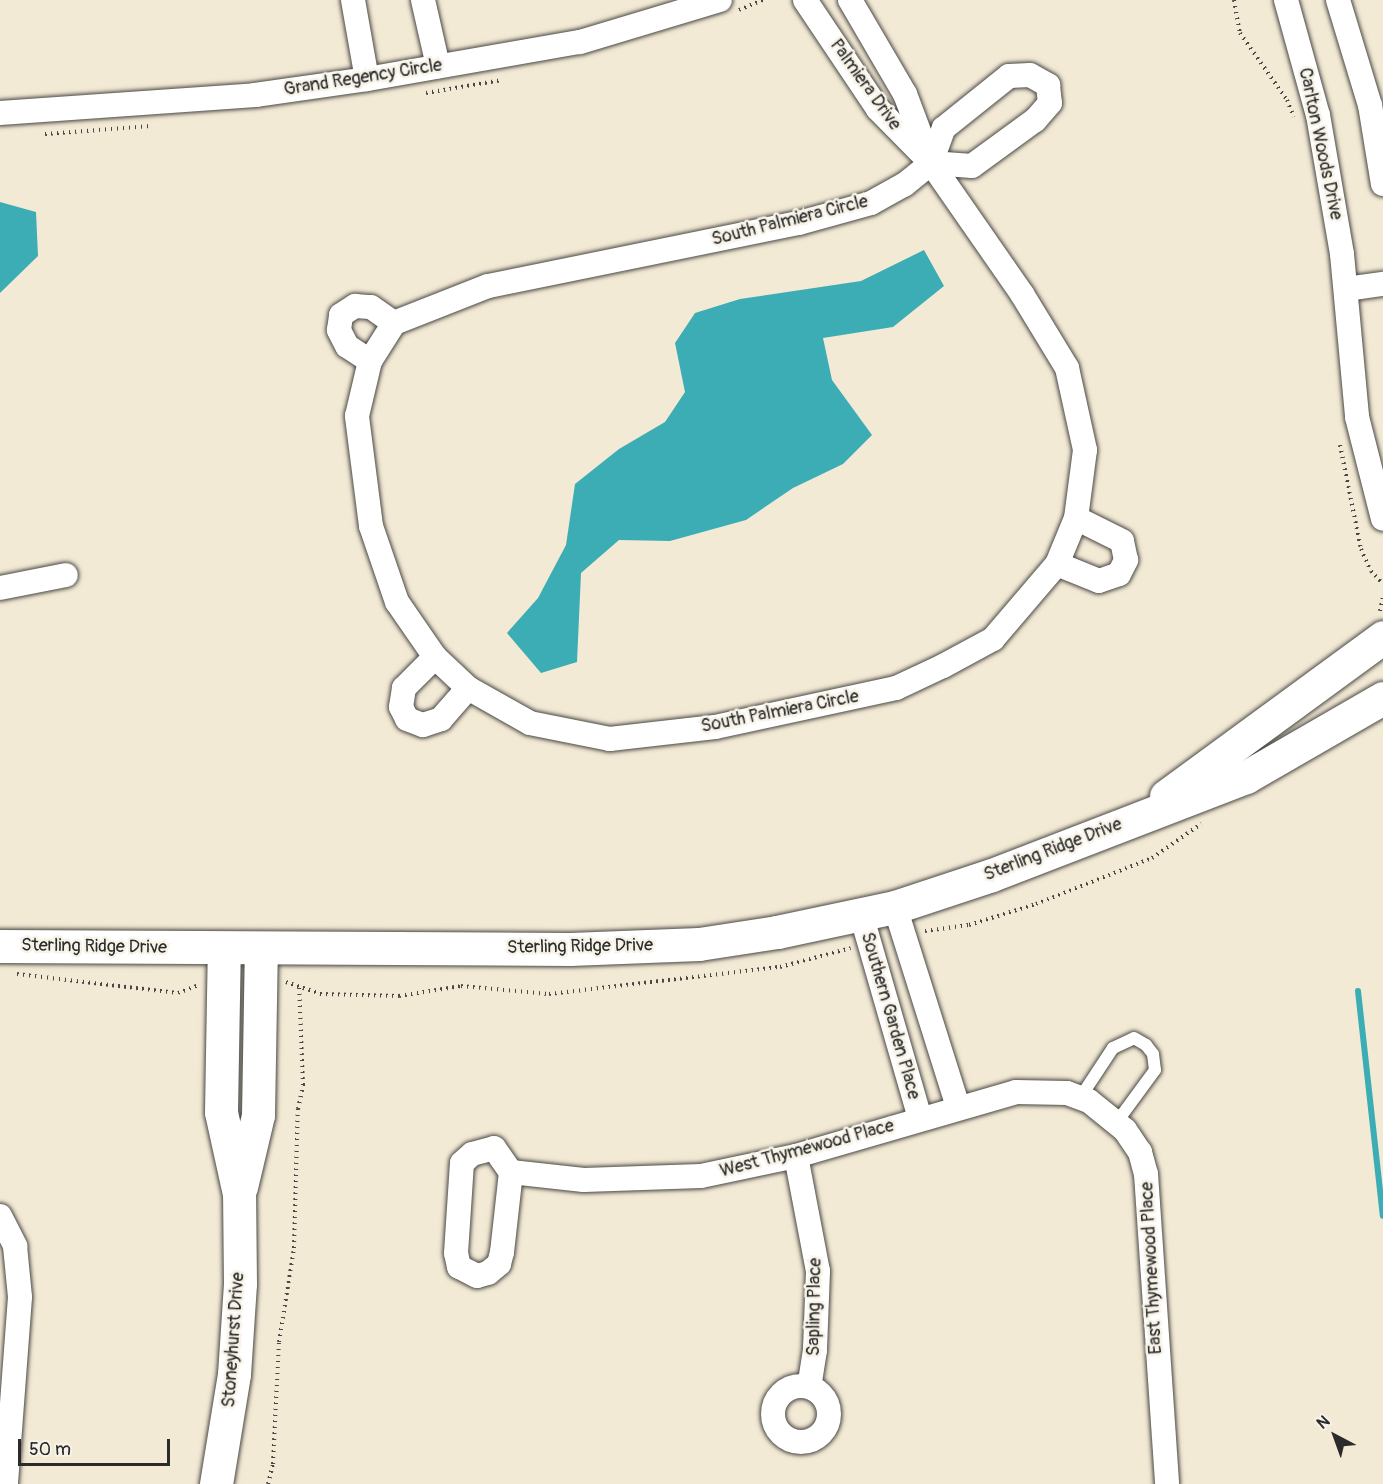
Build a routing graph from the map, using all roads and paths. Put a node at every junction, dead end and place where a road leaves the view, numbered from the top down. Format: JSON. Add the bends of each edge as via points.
{"nodes":[{"id":1,"x":353,"y":0,"type":"edge"},
{"id":2,"x":423,"y":0,"type":"edge"},
{"id":3,"x":720,"y":0,"type":"edge"},
{"id":4,"x":805,"y":0,"type":"edge"},
{"id":5,"x":850,"y":0,"type":"edge"},
{"id":6,"x":1234,"y":0,"type":"edge"},
{"id":7,"x":1286,"y":0,"type":"edge"},
{"id":8,"x":1338,"y":0,"type":"edge"},
{"id":9,"x":438,"y":66,"type":"junction"},
{"id":10,"x":367,"y":79,"type":"junction"},
{"id":11,"x":0,"y":113,"type":"edge"},
{"id":12,"x":1298,"y":126,"type":"dead end"},
{"id":13,"x":931,"y":163,"type":"junction"},
{"id":14,"x":1383,"y":184,"type":"edge"},
{"id":15,"x":1383,"y":285,"type":"edge"},
{"id":16,"x":1346,"y":289,"type":"junction"},
{"id":17,"x":394,"y":323,"type":"junction"},
{"id":18,"x":369,"y":361,"type":"junction"},
{"id":19,"x":1380,"y":504,"type":"edge"},
{"id":20,"x":1076,"y":518,"type":"junction"},
{"id":21,"x":1057,"y":564,"type":"junction"},
{"id":22,"x":66,"y":575,"type":"dead end"},
{"id":23,"x":0,"y":588,"type":"edge"},
{"id":24,"x":1383,"y":637,"type":"edge"},
{"id":25,"x":435,"y":657,"type":"junction"},
{"id":26,"x":468,"y":688,"type":"junction"},
{"id":27,"x":1383,"y":698,"type":"edge"},
{"id":28,"x":1140,"y":816,"type":"junction"},
{"id":29,"x":895,"y":907,"type":"junction"},
{"id":30,"x":861,"y":914,"type":"junction"},
{"id":31,"x":0,"y":946,"type":"edge"},
{"id":32,"x":225,"y":948,"type":"junction"},
{"id":33,"x":261,"y":949,"type":"junction"},
{"id":34,"x":299,"y":987,"type":"dead end"},
{"id":35,"x":1080,"y":1098,"type":"junction"},
{"id":36,"x":958,"y":1107,"type":"junction"},
{"id":37,"x":920,"y":1118,"type":"junction"},
{"id":38,"x":1116,"y":1123,"type":"junction"},
{"id":39,"x":796,"y":1156,"type":"junction"},
{"id":40,"x":512,"y":1172,"type":"junction"},
{"id":41,"x":239,"y":1194,"type":"junction"},
{"id":42,"x":0,"y":1216,"type":"edge"},
{"id":43,"x":809,"y":1388,"type":"dead end"},
{"id":44,"x":6,"y":1484,"type":"edge"},
{"id":45,"x":216,"y":1484,"type":"edge"},
{"id":46,"x":268,"y":1484,"type":"edge"},
{"id":47,"x":1167,"y":1484,"type":"edge"}],
"edges":[{"from":1,"to":10,"type":"street"},
{"from":2,"to":9,"type":"street"},
{"from":3,"to":9,"type":"street","name":"Grand Regency Circle","via":[[580,42]]},
{"from":4,"to":13,"type":"street","name":"Palmiera Drive","via":[[878,109]]},
{"from":5,"to":13,"type":"street","name":"Palmiera Drive","via":[[905,94]]},
{"from":6,"to":12,"type":"path","via":[[1240,33],[1287,100]]},
{"from":7,"to":16,"type":"street","name":"Carlton Woods Drive","via":[[1318,115]]},
{"from":8,"to":14,"type":"street","via":[[1370,105]]},
{"from":9,"to":10,"type":"street","name":"Grand Regency Circle"},
{"from":10,"to":11,"type":"street","name":"Grand Regency Circle","via":[[255,95]]},
{"from":13,"to":13,"type":"street","via":[[944,129],[1009,76],[1030,75],[1048,86],[1050,103],[1035,120],[972,166]]},
{"from":13,"to":17,"type":"street","name":"South Palmiera Circle","via":[[904,185],[871,203],[799,223],[488,286]]},
{"from":13,"to":20,"type":"street","name":"South Palmiera Circle","via":[[1022,294],[1067,368],[1085,450]]},
{"from":15,"to":16,"type":"street"},
{"from":16,"to":19,"type":"street","name":"Carlton Woods Drive","via":[[1357,417]]},
{"from":17,"to":18,"type":"street","name":"South Palmiera Circle"},
{"from":17,"to":18,"type":"street","via":[[371,307],[355,306],[340,315],[339,330],[347,346]]},
{"from":18,"to":25,"type":"street","name":"South Palmiera Circle","via":[[357,416],[371,526],[397,602]]},
{"from":20,"to":21,"type":"street","name":"South Palmiera Circle"},
{"from":20,"to":21,"type":"street","via":[[1122,541],[1126,560],[1119,574],[1099,581]]},
{"from":21,"to":26,"type":"street","name":"South Palmiera Circle","via":[[993,639],[944,666],[896,688],[727,724],[610,739],[530,723]]},
{"from":22,"to":23,"type":"street"},
{"from":24,"to":28,"type":"street","name":"Sterling Ridge Drive"},
{"from":25,"to":26,"type":"street","name":"South Palmiera Circle"},
{"from":25,"to":26,"type":"street","via":[[404,688],[401,707],[407,719],[423,725],[441,719]]},
{"from":27,"to":28,"type":"street","name":"Sterling Ridge Drive","via":[[1246,777]]},
{"from":28,"to":29,"type":"street","name":"Sterling Ridge Drive","via":[[992,875]]},
{"from":29,"to":30,"type":"street","name":"Sterling Ridge Drive"},
{"from":29,"to":36,"type":"street","name":"Southern Garden Place"},
{"from":30,"to":33,"type":"street","name":"Sterling Ridge Drive","via":[[699,944],[570,949]]},
{"from":30,"to":37,"type":"street","name":"Southern Garden Place"},
{"from":31,"to":32,"type":"street","name":"Sterling Ridge Drive"},
{"from":32,"to":33,"type":"street","name":"Sterling Ridge Drive"},
{"from":32,"to":41,"type":"street","name":"Stoneyhurst Drive","via":[[221,1112]]},
{"from":33,"to":41,"type":"street","name":"Stoneyhurst Drive","via":[[258,1115]]},
{"from":34,"to":46,"type":"path","via":[[303,1085],[297,1120],[294,1248],[279,1342],[273,1464]]},
{"from":35,"to":36,"type":"street","name":"East Thymewood Place","via":[[1033,1091]]},
{"from":35,"to":38,"type":"street","name":"East Thymewood Place"},
{"from":35,"to":38,"type":"lane","via":[[1113,1048],[1134,1038],[1146,1045],[1153,1054],[1155,1070]]},
{"from":36,"to":37,"type":"street","name":"West Thymewood Place"},
{"from":37,"to":39,"type":"street","name":"West Thymewood Place"},
{"from":38,"to":47,"type":"street","name":"East Thymewood Place","via":[[1140,1152],[1146,1174]]},
{"from":39,"to":40,"type":"street","name":"West Thymewood Place","via":[[701,1176],[645,1181],[584,1180]]},
{"from":39,"to":43,"type":"street","name":"Sapling Place","via":[[818,1271],[815,1350]]},
{"from":40,"to":40,"type":"street","via":[[494,1148],[472,1154],[462,1164],[456,1253],[465,1274],[488,1273],[499,1264]]},
{"from":41,"to":45,"type":"street","name":"Stoneyhurst Drive","via":[[240,1284],[234,1374]]},
{"from":42,"to":44,"type":"street","via":[[15,1246],[20,1297]]}]}
